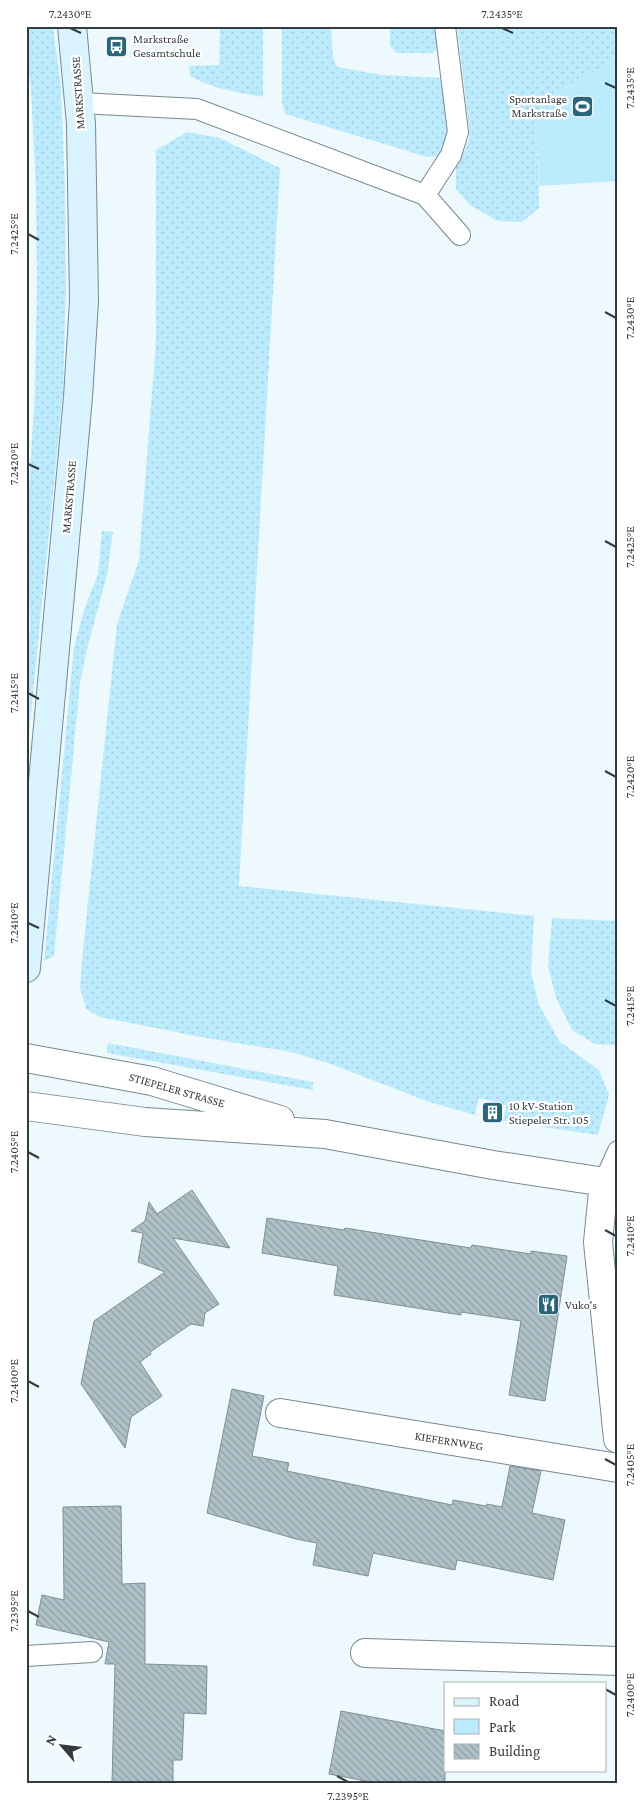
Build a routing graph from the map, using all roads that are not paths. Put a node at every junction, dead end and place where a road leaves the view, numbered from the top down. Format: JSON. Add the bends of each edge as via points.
{"nodes":[{"id":1,"x":72,"y":26,"type":"edge"},
{"id":2,"x":445,"y":26,"type":"edge"},
{"id":3,"x":80,"y":103,"type":"junction"},
{"id":4,"x":425,"y":195,"type":"junction"},
{"id":5,"x":460,"y":235,"type":"dead end"},
{"id":6,"x":26,"y":968,"type":"edge"},
{"id":7,"x":26,"y":1058,"type":"edge"},
{"id":8,"x":26,"y":1106,"type":"edge"},
{"id":9,"x":324,"y":1134,"type":"junction"},
{"id":10,"x":618,"y":1150,"type":"edge"},
{"id":11,"x":611,"y":1183,"type":"edge"},
{"id":12,"x":280,"y":1413,"type":"dead end"},
{"id":13,"x":618,"y":1439,"type":"edge"},
{"id":14,"x":618,"y":1468,"type":"edge"},
{"id":15,"x":92,"y":1652,"type":"dead end"},
{"id":16,"x":365,"y":1653,"type":"dead end"},
{"id":17,"x":26,"y":1656,"type":"edge"},
{"id":18,"x":618,"y":1661,"type":"edge"}],
"edges":[{"from":1,"to":3,"type":"main road","name":"MARKSTRASSE"},
{"from":2,"to":4,"type":"lane","via":[[458,132],[451,155]]},
{"from":3,"to":4,"type":"lane","via":[[197,109]]},
{"from":3,"to":6,"type":"main road","name":"MARKSTRASSE","via":[[84,301]]},
{"from":4,"to":5,"type":"lane"},
{"from":7,"to":9,"type":"street","name":"STIEPELER STRASSE","via":[[152,1081]]},
{"from":8,"to":9,"type":"street","name":"STIEPELER STRASSE","via":[[146,1122]]},
{"from":9,"to":11,"type":"street","name":"STIEPELER STRASSE"},
{"from":10,"to":11,"type":"lane"},
{"from":11,"to":13,"type":"street","via":[[598,1242]]},
{"from":12,"to":14,"type":"street","name":"KIEFERNWEG"},
{"from":15,"to":17,"type":"lane"},
{"from":16,"to":18,"type":"street"}]}
